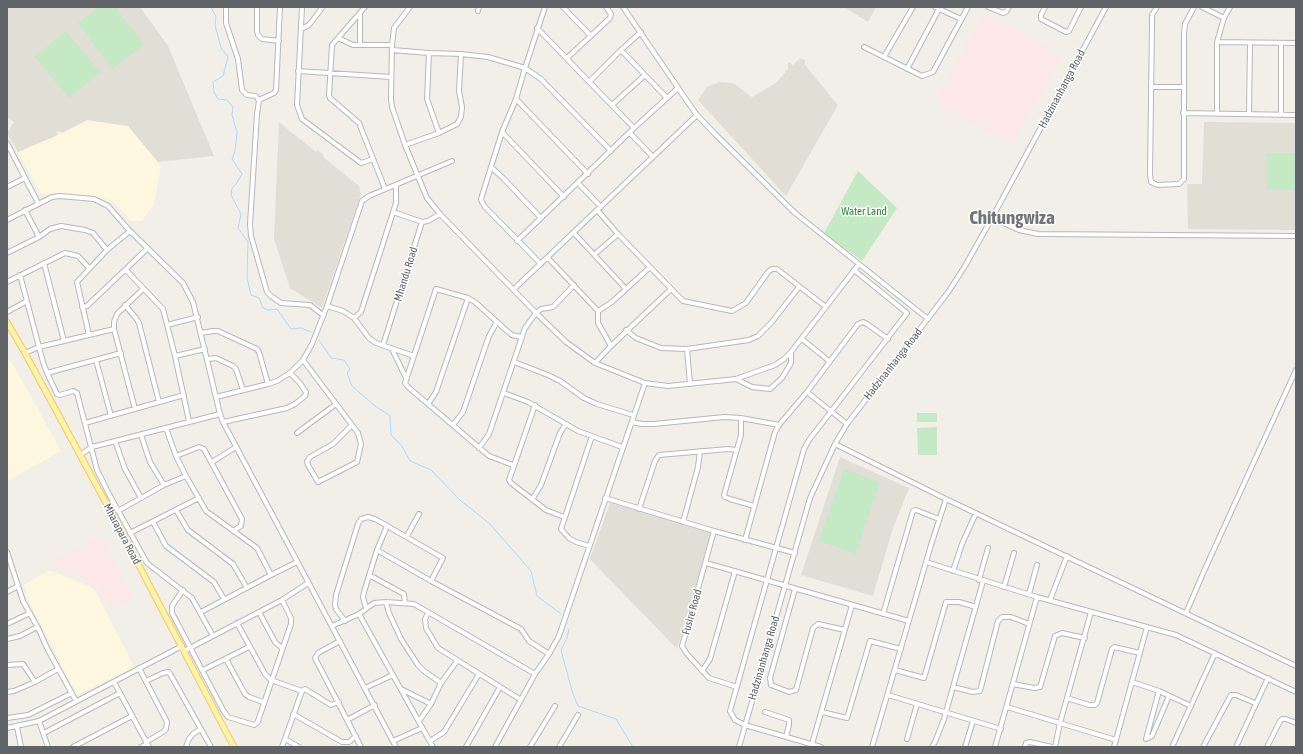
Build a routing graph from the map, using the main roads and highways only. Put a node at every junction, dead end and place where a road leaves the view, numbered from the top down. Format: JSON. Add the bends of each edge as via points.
{"nodes":[{"id":1,"x":7,"y":323,"type":"edge"},
{"id":2,"x":234,"y":747,"type":"edge"}],
"edges":[{"from":1,"to":2,"type":"main road","name":"Mharapara Road","via":[[80,455]]}]}
